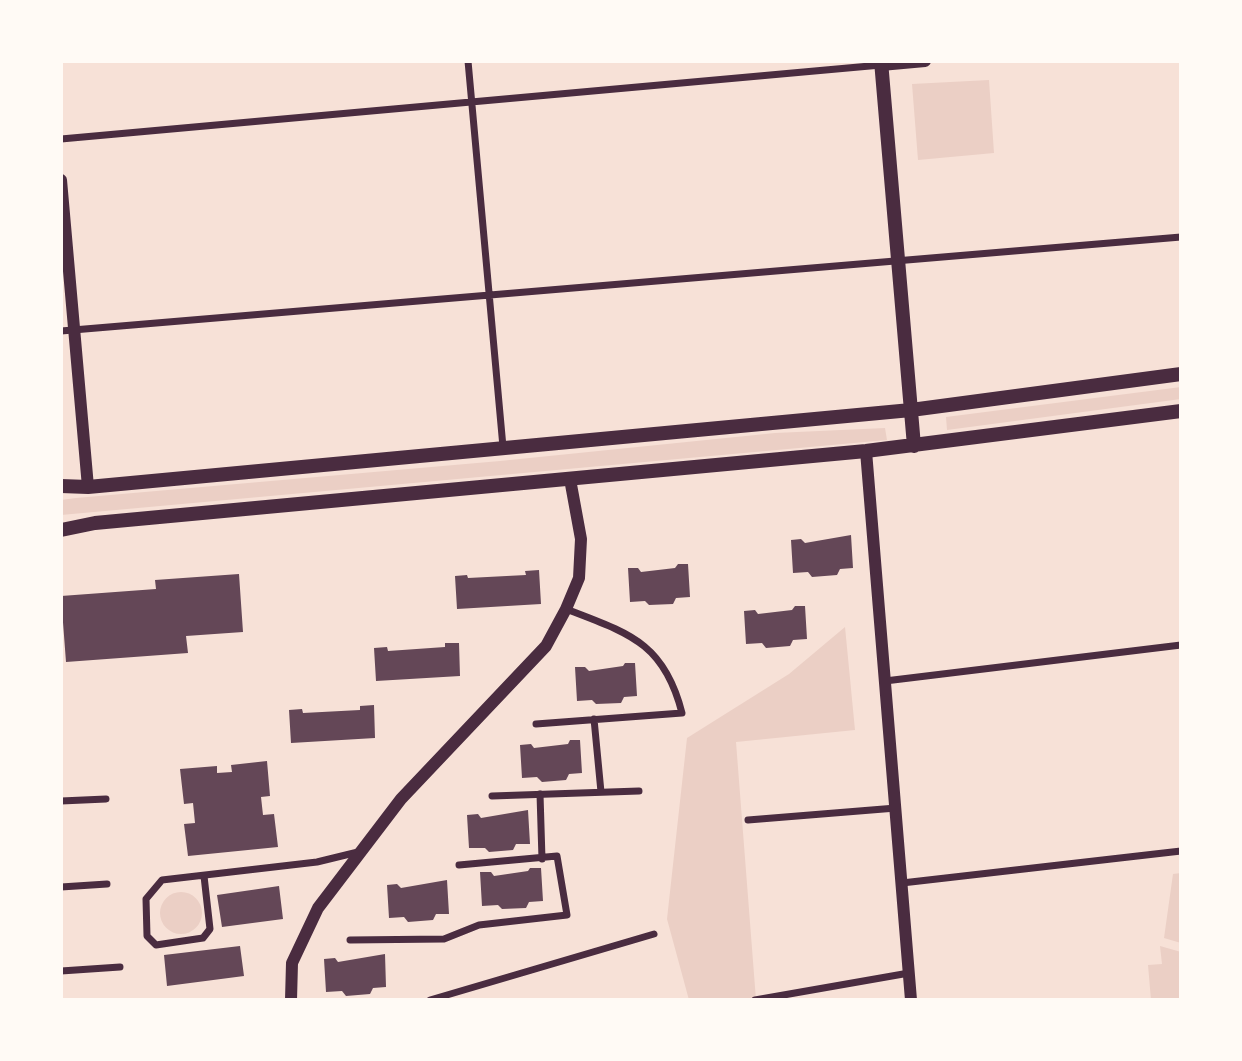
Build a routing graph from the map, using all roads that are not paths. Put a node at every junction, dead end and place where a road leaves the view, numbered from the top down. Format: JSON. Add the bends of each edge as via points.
{"nodes":[{"id":1,"x":468,"y":61,"type":"edge"},
{"id":2,"x":925,"y":61,"type":"edge"},
{"id":3,"x":881,"y":63,"type":"edge"},
{"id":4,"x":472,"y":102,"type":"junction"},
{"id":5,"x":61,"y":139,"type":"edge"},
{"id":6,"x":61,"y":180,"type":"edge"},
{"id":7,"x":1181,"y":237,"type":"edge"},
{"id":8,"x":898,"y":261,"type":"junction"},
{"id":9,"x":489,"y":295,"type":"junction"},
{"id":10,"x":68,"y":331,"type":"edge"},
{"id":11,"x":1181,"y":374,"type":"edge"},
{"id":12,"x":911,"y":410,"type":"junction"},
{"id":13,"x":1181,"y":411,"type":"edge"},
{"id":14,"x":914,"y":446,"type":"junction"},
{"id":15,"x":503,"y":448,"type":"junction"},
{"id":16,"x":866,"y":451,"type":"junction"},
{"id":17,"x":570,"y":479,"type":"junction"},
{"id":18,"x":61,"y":486,"type":"edge"},
{"id":19,"x":88,"y":487,"type":"junction"},
{"id":20,"x":61,"y":530,"type":"edge"},
{"id":21,"x":566,"y":609,"type":"junction"},
{"id":22,"x":1181,"y":645,"type":"edge"},
{"id":23,"x":885,"y":681,"type":"junction"},
{"id":24,"x":594,"y":719,"type":"junction"},
{"id":25,"x":536,"y":724,"type":"dead end"},
{"id":26,"x":639,"y":791,"type":"dead end"},
{"id":27,"x":601,"y":792,"type":"junction"},
{"id":28,"x":540,"y":794,"type":"junction"},
{"id":29,"x":492,"y":796,"type":"dead end"},
{"id":30,"x":106,"y":799,"type":"dead end"},
{"id":31,"x":61,"y":801,"type":"edge"},
{"id":32,"x":896,"y":808,"type":"junction"},
{"id":33,"x":748,"y":820,"type":"dead end"},
{"id":34,"x":362,"y":851,"type":"junction"},
{"id":35,"x":1181,"y":851,"type":"edge"},
{"id":36,"x":542,"y":859,"type":"junction"},
{"id":37,"x":459,"y":865,"type":"dead end"},
{"id":38,"x":204,"y":876,"type":"junction"},
{"id":39,"x":902,"y":883,"type":"junction"},
{"id":40,"x":107,"y":884,"type":"dead end"},
{"id":41,"x":61,"y":887,"type":"edge"},
{"id":42,"x":654,"y":934,"type":"dead end"},
{"id":43,"x":350,"y":940,"type":"dead end"},
{"id":44,"x":120,"y":967,"type":"dead end"},
{"id":45,"x":61,"y":971,"type":"edge"},
{"id":46,"x":909,"y":973,"type":"junction"},
{"id":47,"x":291,"y":1000,"type":"edge"},
{"id":48,"x":430,"y":1000,"type":"edge"},
{"id":49,"x":755,"y":1000,"type":"edge"},
{"id":50,"x":911,"y":1000,"type":"edge"}],
"edges":[{"from":1,"to":4,"type":"street"},
{"from":2,"to":3,"type":"street"},
{"from":3,"to":4,"type":"street"},
{"from":3,"to":8,"type":"main road"},
{"from":4,"to":5,"type":"street"},
{"from":4,"to":9,"type":"street"},
{"from":6,"to":10,"type":"street"},
{"from":7,"to":8,"type":"street"},
{"from":8,"to":9,"type":"street"},
{"from":8,"to":12,"type":"main road"},
{"from":9,"to":10,"type":"street"},
{"from":9,"to":15,"type":"street"},
{"from":10,"to":19,"type":"street"},
{"from":11,"to":12,"type":"main road"},
{"from":12,"to":14,"type":"main road"},
{"from":12,"to":15,"type":"main road"},
{"from":13,"to":14,"type":"main road"},
{"from":14,"to":16,"type":"main road"},
{"from":15,"to":19,"type":"main road"},
{"from":16,"to":17,"type":"main road"},
{"from":16,"to":23,"type":"street"},
{"from":17,"to":20,"type":"main road"},
{"from":17,"to":21,"type":"street","via":[[582,538],[579,578]]},
{"from":18,"to":19,"type":"main road"},
{"from":21,"to":24,"type":"street","via":[[640,640],[662,663],[682,713]]},
{"from":21,"to":34,"type":"street","via":[[546,646],[401,799]]},
{"from":22,"to":23,"type":"street"},
{"from":23,"to":32,"type":"street"},
{"from":24,"to":25,"type":"street"},
{"from":24,"to":27,"type":"street"},
{"from":26,"to":27,"type":"street"},
{"from":27,"to":28,"type":"street"},
{"from":28,"to":29,"type":"street"},
{"from":28,"to":36,"type":"street"},
{"from":30,"to":31,"type":"street"},
{"from":32,"to":33,"type":"street"},
{"from":32,"to":39,"type":"street"},
{"from":34,"to":38,"type":"street","via":[[317,862]]},
{"from":34,"to":47,"type":"street","via":[[318,908],[302,941],[292,963]]},
{"from":35,"to":39,"type":"street"},
{"from":36,"to":37,"type":"street"},
{"from":36,"to":43,"type":"street","via":[[557,856],[567,915],[479,925],[444,939]]},
{"from":38,"to":38,"type":"street","via":[[162,880],[146,900],[147,936],[156,945],[203,938],[210,929]]},
{"from":39,"to":46,"type":"street"},
{"from":40,"to":41,"type":"street"},
{"from":42,"to":48,"type":"street"},
{"from":44,"to":45,"type":"street"},
{"from":46,"to":49,"type":"street"},
{"from":46,"to":50,"type":"street"}]}
